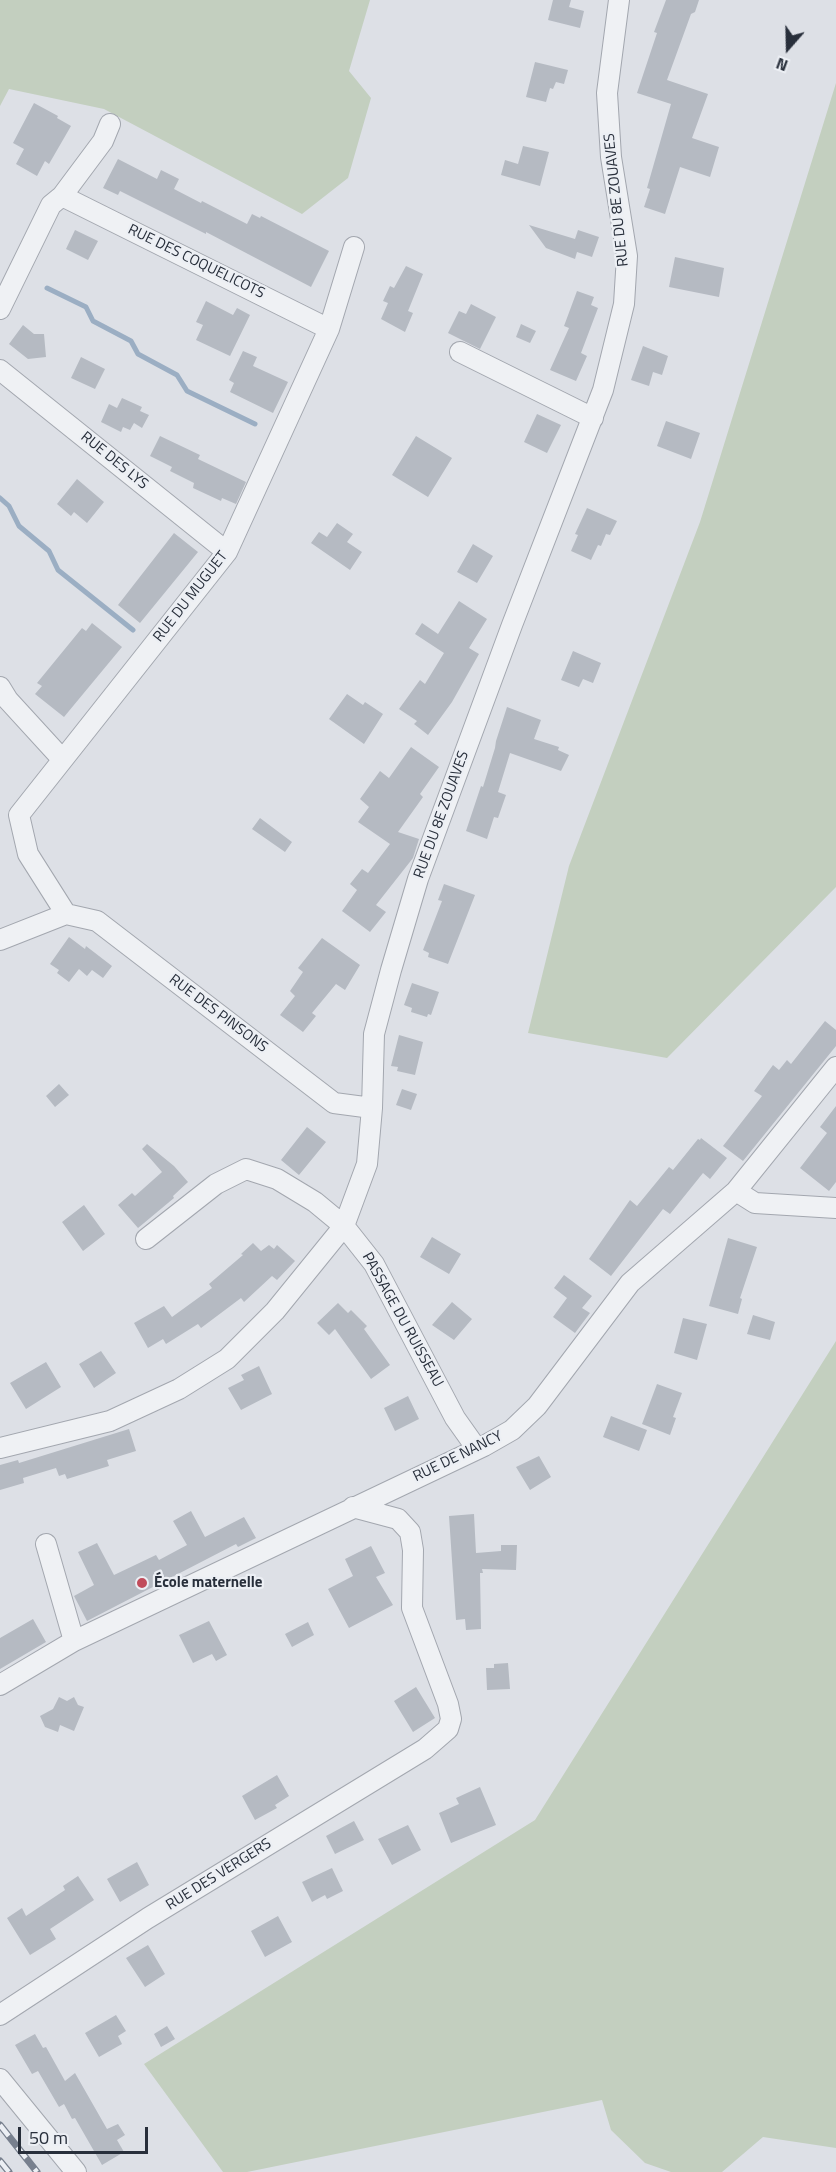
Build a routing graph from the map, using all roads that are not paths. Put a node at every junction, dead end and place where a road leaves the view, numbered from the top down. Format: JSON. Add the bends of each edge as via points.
{"nodes":[{"id":1,"x":618,"y":0,"type":"edge"},
{"id":2,"x":110,"y":124,"type":"dead end"},
{"id":3,"x":62,"y":196,"type":"junction"},
{"id":4,"x":354,"y":248,"type":"dead end"},
{"id":5,"x":0,"y":309,"type":"edge"},
{"id":6,"x":329,"y":329,"type":"junction"},
{"id":7,"x":460,"y":352,"type":"dead end"},
{"id":8,"x":0,"y":370,"type":"edge"},
{"id":9,"x":593,"y":418,"type":"junction"},
{"id":10,"x":227,"y":552,"type":"junction"},
{"id":11,"x":0,"y":687,"type":"edge"},
{"id":12,"x":62,"y":759,"type":"junction"},
{"id":13,"x":66,"y":914,"type":"junction"},
{"id":14,"x":0,"y":940,"type":"edge"},
{"id":15,"x":836,"y":1068,"type":"edge"},
{"id":16,"x":372,"y":1108,"type":"junction"},
{"id":17,"x":736,"y":1191,"type":"junction"},
{"id":18,"x":836,"y":1208,"type":"edge"},
{"id":19,"x":341,"y":1231,"type":"junction"},
{"id":20,"x":146,"y":1239,"type":"dead end"},
{"id":21,"x":456,"y":1418,"type":"junction"},
{"id":22,"x":0,"y":1448,"type":"edge"},
{"id":23,"x":477,"y":1449,"type":"junction"},
{"id":24,"x":454,"y":1460,"type":"junction"},
{"id":25,"x":353,"y":1507,"type":"junction"},
{"id":26,"x":46,"y":1544,"type":"dead end"},
{"id":27,"x":74,"y":1641,"type":"junction"},
{"id":28,"x":0,"y":1685,"type":"edge"},
{"id":29,"x":0,"y":2015,"type":"edge"},
{"id":30,"x":0,"y":2079,"type":"edge"},
{"id":31,"x":76,"y":2172,"type":"edge"}],
"edges":[{"from":1,"to":9,"type":"street","name":"RUE DU 8E ZOUAVES","via":[[607,93],[611,157],[627,255],[624,304]]},
{"from":2,"to":3,"type":"street","via":[[103,141]]},
{"from":3,"to":5,"type":"street","via":[[51,205]]},
{"from":3,"to":6,"type":"street","name":"RUE DES COQUELICOTS"},
{"from":4,"to":6,"type":"street","name":"RUE DU MUGUET"},
{"from":6,"to":10,"type":"street","name":"RUE DU MUGUET"},
{"from":7,"to":9,"type":"street"},
{"from":8,"to":10,"type":"street","name":"RUE DES LYS"},
{"from":9,"to":16,"type":"street","name":"RUE DU 8E ZOUAVES","via":[[418,879],[374,1034]]},
{"from":10,"to":12,"type":"street","name":"RUE DU MUGUET"},
{"from":11,"to":12,"type":"street"},
{"from":12,"to":13,"type":"street","name":"RUE DU MUGUET","via":[[19,814],[27,854]]},
{"from":13,"to":14,"type":"street"},
{"from":13,"to":16,"type":"street","name":"RUE DES PINSONS","via":[[97,921],[334,1103]]},
{"from":15,"to":17,"type":"street","name":"RUE DE NANCY"},
{"from":16,"to":19,"type":"street","name":"RUE DU 8E ZOUAVES","via":[[367,1164]]},
{"from":17,"to":18,"type":"street","via":[[754,1203]]},
{"from":17,"to":23,"type":"street","name":"RUE DE NANCY","via":[[630,1283],[529,1414],[512,1430]]},
{"from":19,"to":20,"type":"street","name":"PASSAGE DU RUISSEAU","via":[[315,1202],[278,1179],[246,1169],[216,1184]]},
{"from":19,"to":21,"type":"street","name":"PASSAGE DU RUISSEAU","via":[[374,1264]]},
{"from":19,"to":22,"type":"street","name":"RUE DU 8E ZOUAVES","via":[[275,1311],[227,1359],[179,1389],[110,1421]]},
{"from":21,"to":23,"type":"street","name":"PASSAGE DU RUISSEAU"},
{"from":21,"to":24,"type":"street"},
{"from":23,"to":24,"type":"street","name":"RUE DE NANCY"},
{"from":24,"to":25,"type":"street","name":"RUE DE NANCY"},
{"from":25,"to":27,"type":"street","name":"RUE DE NANCY"},
{"from":25,"to":29,"type":"street","name":"RUE DES VERGERS","via":[[398,1519],[410,1532],[412,1608],[450,1713],[448,1729],[425,1749],[148,1918]]},
{"from":26,"to":27,"type":"street"},
{"from":27,"to":28,"type":"street","name":"RUE DE NANCY"},
{"from":30,"to":31,"type":"street"}]}
